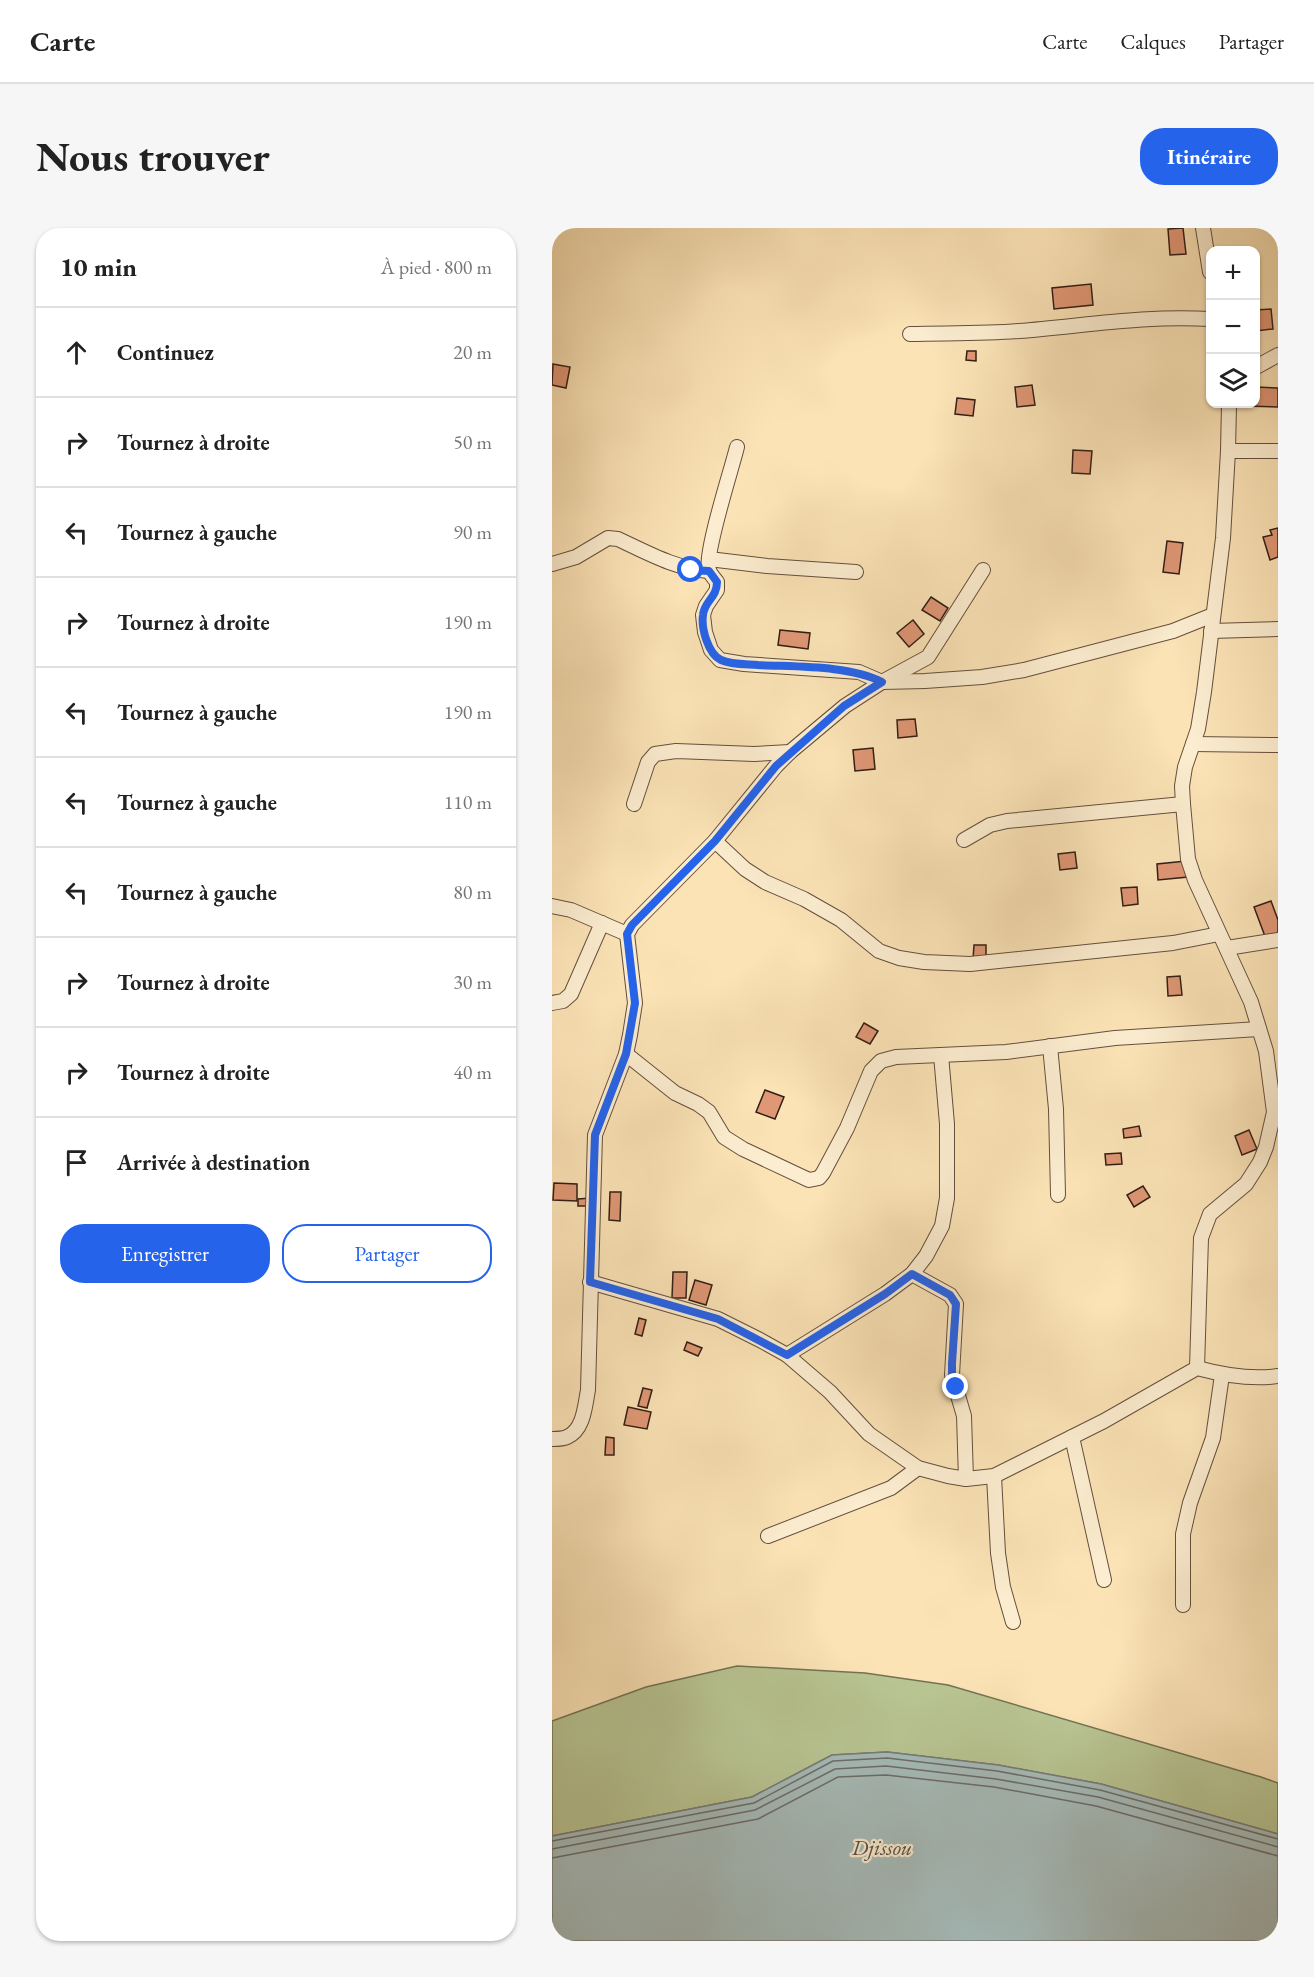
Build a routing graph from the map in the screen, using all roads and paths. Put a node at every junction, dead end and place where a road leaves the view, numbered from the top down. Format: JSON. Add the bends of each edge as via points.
{"nodes":[{"id":1,"x":1203,"y":228,"type":"edge"},
{"id":2,"x":1206,"y":247,"type":"edge"},
{"id":3,"x":1206,"y":319,"type":"edge"},
{"id":4,"x":910,"y":334,"type":"dead end"},
{"id":5,"x":1278,"y":355,"type":"edge"},
{"id":6,"x":1260,"y":365,"type":"edge"},
{"id":7,"x":1229,"y":408,"type":"edge"},
{"id":8,"x":737,"y":447,"type":"dead end"},
{"id":9,"x":1228,"y":451,"type":"junction"},
{"id":10,"x":1278,"y":451,"type":"edge"},
{"id":11,"x":552,"y":564,"type":"edge"},
{"id":12,"x":709,"y":565,"type":"junction"},
{"id":13,"x":983,"y":570,"type":"dead end"},
{"id":14,"x":856,"y":572,"type":"dead end"},
{"id":15,"x":1213,"y":615,"type":"junction"},
{"id":16,"x":1278,"y":629,"type":"edge"},
{"id":17,"x":1211,"y":631,"type":"junction"},
{"id":18,"x":882,"y":682,"type":"junction"},
{"id":19,"x":1193,"y":744,"type":"junction"},
{"id":20,"x":1278,"y":745,"type":"edge"},
{"id":21,"x":790,"y":752,"type":"junction"},
{"id":22,"x":634,"y":804,"type":"dead end"},
{"id":23,"x":1183,"y":804,"type":"junction"},
{"id":24,"x":964,"y":840,"type":"dead end"},
{"id":25,"x":715,"y":841,"type":"junction"},
{"id":26,"x":552,"y":906,"type":"edge"},
{"id":27,"x":602,"y":923,"type":"junction"},
{"id":28,"x":627,"y":934,"type":"junction"},
{"id":29,"x":1219,"y":934,"type":"junction"},
{"id":30,"x":1278,"y":940,"type":"edge"},
{"id":31,"x":1227,"y":948,"type":"junction"},
{"id":32,"x":552,"y":1003,"type":"edge"},
{"id":33,"x":1259,"y":1029,"type":"junction"},
{"id":34,"x":1050,"y":1046,"type":"junction"},
{"id":35,"x":626,"y":1054,"type":"junction"},
{"id":36,"x":941,"y":1055,"type":"junction"},
{"id":37,"x":1275,"y":1088,"type":"edge"},
{"id":38,"x":1058,"y":1195,"type":"dead end"},
{"id":39,"x":912,"y":1274,"type":"junction"},
{"id":40,"x":590,"y":1282,"type":"junction"},
{"id":41,"x":787,"y":1355,"type":"junction"},
{"id":42,"x":1197,"y":1368,"type":"junction"},
{"id":43,"x":1222,"y":1375,"type":"junction"},
{"id":44,"x":1278,"y":1376,"type":"edge"},
{"id":45,"x":1072,"y":1437,"type":"junction"},
{"id":46,"x":552,"y":1439,"type":"edge"},
{"id":47,"x":918,"y":1468,"type":"junction"},
{"id":48,"x":994,"y":1476,"type":"junction"},
{"id":49,"x":966,"y":1479,"type":"junction"},
{"id":50,"x":768,"y":1536,"type":"dead end"},
{"id":51,"x":1104,"y":1580,"type":"dead end"},
{"id":52,"x":1183,"y":1605,"type":"dead end"},
{"id":53,"x":1013,"y":1622,"type":"dead end"}],
"edges":[{"from":1,"to":2,"type":"street"},
{"from":3,"to":4,"type":"street","via":[[1181,317],[1018,331]]},
{"from":5,"to":6,"type":"street"},
{"from":7,"to":9,"type":"street"},
{"from":8,"to":12,"type":"street","via":[[711,542]]},
{"from":9,"to":10,"type":"street"},
{"from":9,"to":15,"type":"street"},
{"from":11,"to":12,"type":"street","via":[[576,557],[608,538],[691,570]]},
{"from":12,"to":14,"type":"street"},
{"from":12,"to":18,"type":"street","via":[[717,590],[703,615],[711,650],[720,660],[860,672]]},
{"from":13,"to":18,"type":"street","via":[[928,657]]},
{"from":15,"to":17,"type":"street"},
{"from":15,"to":18,"type":"street","via":[[1173,631],[1024,670],[982,677]]},
{"from":16,"to":17,"type":"street"},
{"from":17,"to":19,"type":"street"},
{"from":18,"to":21,"type":"street","via":[[844,706]]},
{"from":19,"to":20,"type":"street"},
{"from":19,"to":23,"type":"street","via":[[1185,767]]},
{"from":21,"to":22,"type":"street","via":[[655,754],[648,762]]},
{"from":21,"to":25,"type":"street"},
{"from":23,"to":24,"type":"street","via":[[1007,821],[990,825]]},
{"from":23,"to":29,"type":"street","via":[[1191,870]]},
{"from":25,"to":28,"type":"street"},
{"from":25,"to":29,"type":"street","via":[[758,878],[804,899],[841,920],[879,951],[899,958],[970,964],[1173,943]]},
{"from":26,"to":27,"type":"street"},
{"from":27,"to":28,"type":"street"},
{"from":27,"to":32,"type":"street","via":[[571,994]]},
{"from":28,"to":35,"type":"street","via":[[635,1003]]},
{"from":29,"to":31,"type":"street"},
{"from":30,"to":31,"type":"street"},
{"from":31,"to":33,"type":"street"},
{"from":33,"to":34,"type":"street"},
{"from":33,"to":37,"type":"street"},
{"from":34,"to":36,"type":"street"},
{"from":34,"to":38,"type":"street"},
{"from":35,"to":36,"type":"street","via":[[675,1093],[709,1112],[724,1137],[809,1180],[819,1178],[847,1128],[871,1071],[881,1061]]},
{"from":35,"to":40,"type":"street","via":[[595,1135]]},
{"from":36,"to":39,"type":"street","via":[[947,1124],[947,1197],[942,1226]]},
{"from":37,"to":42,"type":"street","via":[[1274,1112],[1260,1162],[1246,1184],[1210,1214],[1201,1238]]},
{"from":39,"to":41,"type":"street"},
{"from":39,"to":49,"type":"street","via":[[950,1295],[956,1304],[952,1375],[964,1416]]},
{"from":40,"to":41,"type":"street","via":[[718,1319]]},
{"from":40,"to":46,"type":"street","via":[[588,1390],[582,1418],[577,1430],[567,1437]]},
{"from":41,"to":47,"type":"street","via":[[830,1392],[869,1434]]},
{"from":42,"to":43,"type":"street"},
{"from":42,"to":45,"type":"street"},
{"from":43,"to":44,"type":"street"},
{"from":43,"to":52,"type":"street","via":[[1213,1438],[1190,1503],[1184,1534]]},
{"from":45,"to":48,"type":"street"},
{"from":45,"to":51,"type":"street"},
{"from":47,"to":49,"type":"street"},
{"from":47,"to":50,"type":"street","via":[[891,1488]]},
{"from":48,"to":49,"type":"street"},
{"from":48,"to":53,"type":"street","via":[[1000,1564]]}]}
